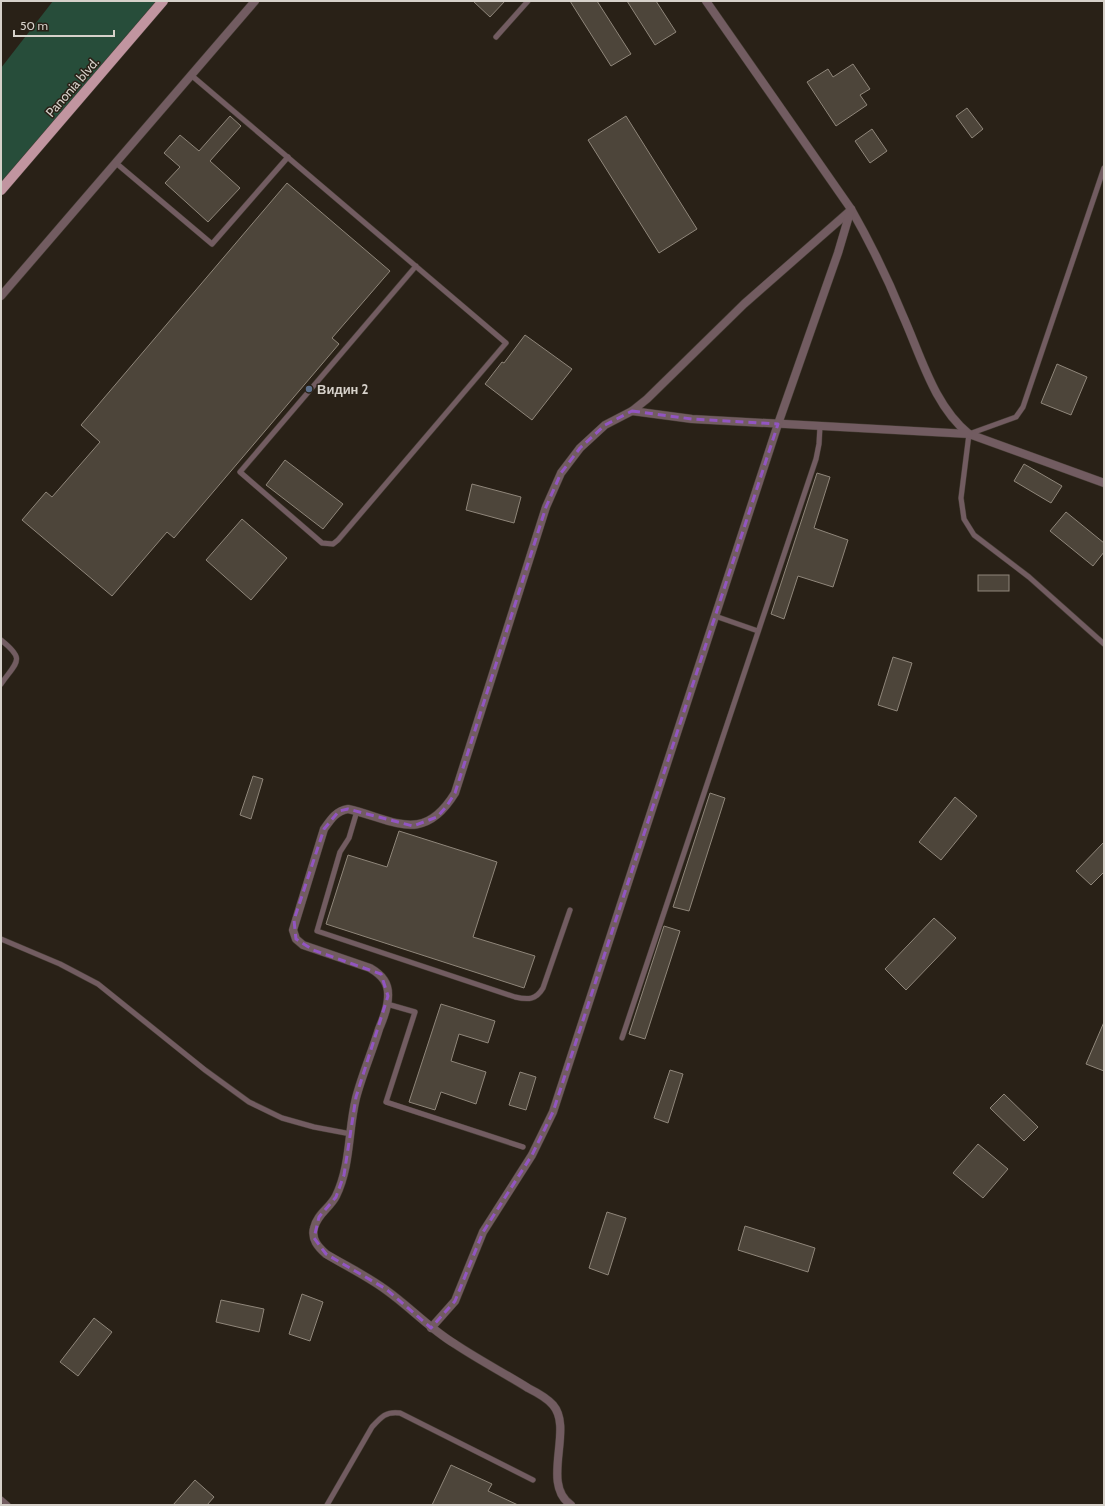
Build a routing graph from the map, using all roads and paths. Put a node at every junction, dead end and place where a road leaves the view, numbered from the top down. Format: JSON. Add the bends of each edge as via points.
{"nodes":[{"id":1,"x":163,"y":1,"type":"edge"},
{"id":2,"x":256,"y":1,"type":"edge"},
{"id":3,"x":528,"y":1,"type":"edge"},
{"id":4,"x":706,"y":1,"type":"edge"},
{"id":5,"x":496,"y":37,"type":"dead end"},
{"id":6,"x":191,"y":75,"type":"junction"},
{"id":7,"x":288,"y":157,"type":"junction"},
{"id":8,"x":116,"y":163,"type":"junction"},
{"id":9,"x":1104,"y":168,"type":"edge"},
{"id":10,"x":1,"y":190,"type":"edge"},
{"id":11,"x":851,"y":209,"type":"junction"},
{"id":12,"x":416,"y":266,"type":"junction"},
{"id":13,"x":1,"y":296,"type":"edge"},
{"id":14,"x":632,"y":411,"type":"junction"},
{"id":15,"x":778,"y":424,"type":"junction"},
{"id":16,"x":820,"y":426,"type":"junction"},
{"id":17,"x":969,"y":434,"type":"junction"},
{"id":18,"x":1104,"y":483,"type":"edge"},
{"id":19,"x":715,"y":616,"type":"junction"},
{"id":20,"x":758,"y":631,"type":"junction"},
{"id":21,"x":1,"y":640,"type":"edge"},
{"id":22,"x":1104,"y":644,"type":"edge"},
{"id":23,"x":1,"y":684,"type":"edge"},
{"id":24,"x":357,"y":811,"type":"junction"},
{"id":25,"x":570,"y":910,"type":"dead end"},
{"id":26,"x":1,"y":939,"type":"edge"},
{"id":27,"x":387,"y":1004,"type":"junction"},
{"id":28,"x":622,"y":1038,"type":"dead end"},
{"id":29,"x":351,"y":1134,"type":"junction"},
{"id":30,"x":523,"y":1148,"type":"dead end"},
{"id":31,"x":431,"y":1328,"type":"junction"},
{"id":32,"x":533,"y":1480,"type":"dead end"},
{"id":33,"x":1,"y":1499,"type":"edge"},
{"id":34,"x":8,"y":1505,"type":"edge"},
{"id":35,"x":327,"y":1505,"type":"edge"},
{"id":36,"x":571,"y":1505,"type":"edge"}],
"edges":[{"from":1,"to":10,"type":"main road","name":"Panonia blvd."},
{"from":2,"to":6,"type":"street"},
{"from":3,"to":5,"type":"lane"},
{"from":4,"to":11,"type":"street"},
{"from":6,"to":7,"type":"lane"},
{"from":6,"to":8,"type":"street"},
{"from":7,"to":8,"type":"lane","via":[[212,244]]},
{"from":7,"to":12,"type":"lane"},
{"from":8,"to":13,"type":"street"},
{"from":9,"to":17,"type":"lane","via":[[1023,407],[1016,417]]},
{"from":11,"to":14,"type":"street","via":[[744,304]]},
{"from":11,"to":15,"type":"street"},
{"from":11,"to":17,"type":"street","via":[[871,242],[940,399],[956,423]]},
{"from":12,"to":12,"type":"lane","via":[[506,343],[338,540],[332,544],[322,543],[240,472]]},
{"from":14,"to":15,"type":"street","via":[[692,419]]},
{"from":14,"to":24,"type":"street","via":[[604,425],[580,448],[561,472],[546,507],[455,793],[446,807],[436,817],[413,826]]},
{"from":15,"to":16,"type":"street"},
{"from":15,"to":19,"type":"street"},
{"from":16,"to":17,"type":"street"},
{"from":16,"to":20,"type":"lane","via":[[816,459]]},
{"from":17,"to":18,"type":"street"},
{"from":17,"to":22,"type":"lane","via":[[961,498],[964,519],[974,535],[1029,576]]},
{"from":19,"to":20,"type":"lane"},
{"from":19,"to":31,"type":"street","via":[[553,1112],[532,1155],[483,1232],[455,1301]]},
{"from":20,"to":28,"type":"lane"},
{"from":21,"to":23,"type":"lane","via":[[18,657]]},
{"from":24,"to":25,"type":"lane","via":[[349,838],[340,852],[317,931],[528,1000],[538,996],[543,988]]},
{"from":24,"to":27,"type":"street","via":[[339,811],[324,829],[293,930],[296,939],[303,945],[381,974],[387,985]]},
{"from":26,"to":29,"type":"lane","via":[[60,964],[98,984],[249,1102],[282,1118]]},
{"from":27,"to":29,"type":"street","via":[[356,1097]]},
{"from":27,"to":30,"type":"lane","via":[[415,1012],[386,1102]]},
{"from":29,"to":31,"type":"street","via":[[344,1175],[336,1197],[319,1217],[314,1229],[314,1238],[318,1247],[326,1254],[386,1290]]},
{"from":31,"to":36,"type":"street","via":[[554,1405],[560,1419],[557,1471],[559,1489],[564,1501]]},
{"from":32,"to":35,"type":"lane","via":[[400,1413],[390,1412],[382,1416],[372,1427]]},
{"from":33,"to":34,"type":"lane"}]}
